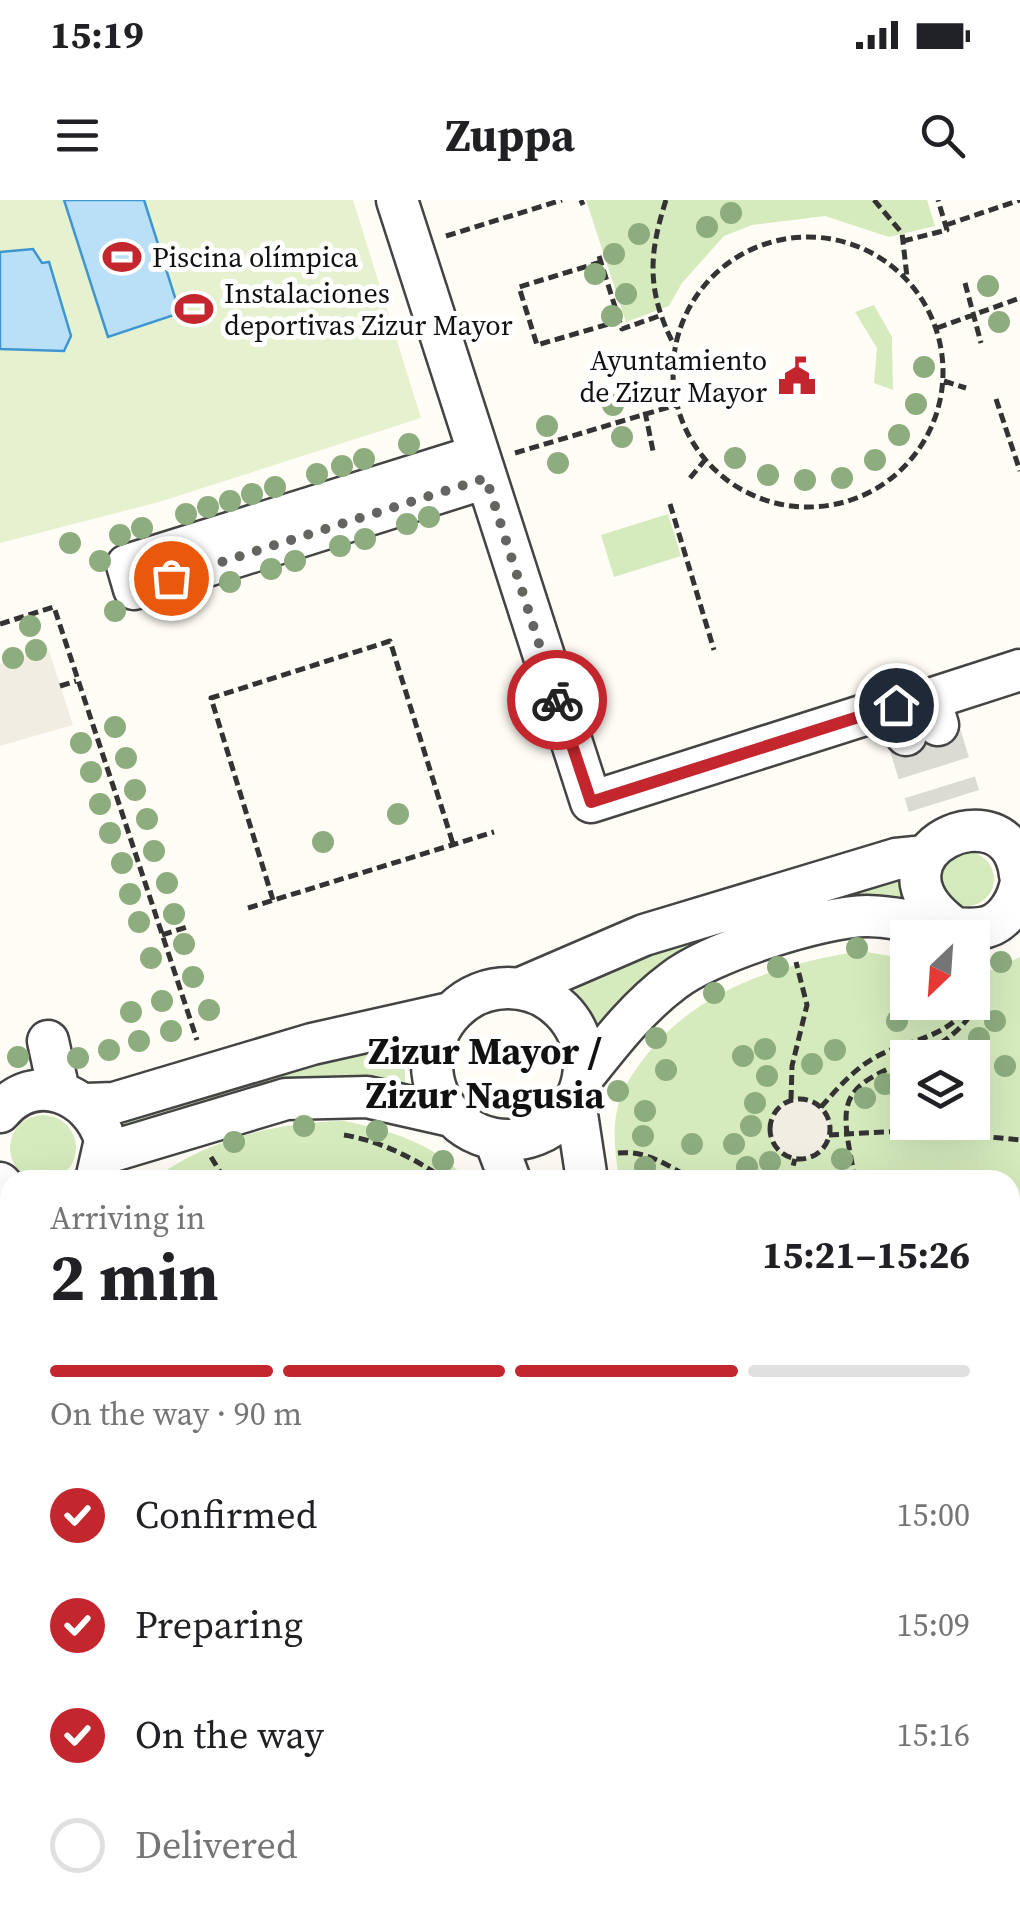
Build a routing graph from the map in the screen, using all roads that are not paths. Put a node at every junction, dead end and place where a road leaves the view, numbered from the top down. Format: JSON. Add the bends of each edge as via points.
{"nodes":[{"id":1,"x":397,"y":200,"type":"edge"},
{"id":2,"x":488,"y":464,"type":"junction"},
{"id":3,"x":1020,"y":670,"type":"edge"},
{"id":4,"x":961,"y":825,"type":"edge"},
{"id":5,"x":1020,"y":876,"type":"edge"},
{"id":6,"x":1020,"y":886,"type":"edge"},
{"id":7,"x":943,"y":920,"type":"edge"},
{"id":8,"x":890,"y":921,"type":"edge"},
{"id":9,"x":990,"y":926,"type":"edge"},
{"id":10,"x":520,"y":988,"type":"junction"},
{"id":11,"x":450,"y":1013,"type":"junction"},
{"id":12,"x":48,"y":1041,"type":"dead end"},
{"id":13,"x":580,"y":1089,"type":"junction"},
{"id":14,"x":72,"y":1097,"type":"junction"},
{"id":15,"x":0,"y":1112,"type":"edge"},
{"id":16,"x":451,"y":1116,"type":"junction"},
{"id":17,"x":495,"y":1140,"type":"junction"},
{"id":18,"x":101,"y":1167,"type":"edge"},
{"id":19,"x":597,"y":1167,"type":"edge"},
{"id":20,"x":506,"y":1170,"type":"edge"}],
"edges":[{"from":1,"to":2,"type":"street"},
{"from":2,"to":2,"type":"street","via":[[127,565],[134,589]]},
{"from":2,"to":3,"type":"street","via":[[591,802],[896,705],[922,730],[930,699]]},
{"from":4,"to":5,"type":"street","via":[[1003,840]]},
{"from":4,"to":7,"type":"street","via":[[920,890]]},
{"from":4,"to":10,"type":"street","via":[[879,864],[644,935]]},
{"from":6,"to":9,"type":"street","via":[[1008,913]]},
{"from":8,"to":13,"type":"street","via":[[868,916],[821,921],[675,979],[618,1032]]},
{"from":10,"to":11,"type":"street","via":[[492,989]]},
{"from":10,"to":13,"type":"street","via":[[551,1000],[573,1023],[583,1047]]},
{"from":11,"to":14,"type":"street","via":[[312,1044],[114,1103]]},
{"from":11,"to":16,"type":"street","via":[[431,1061],[435,1088]]},
{"from":12,"to":14,"type":"street"},
{"from":13,"to":17,"type":"street","via":[[560,1121],[534,1136]]},
{"from":13,"to":19,"type":"street"},
{"from":14,"to":15,"type":"street","via":[[37,1090]]},
{"from":14,"to":18,"type":"street","via":[[101,1126]]},
{"from":16,"to":17,"type":"street"},
{"from":16,"to":18,"type":"street","via":[[367,1096],[286,1099]]},
{"from":17,"to":20,"type":"street"}]}
